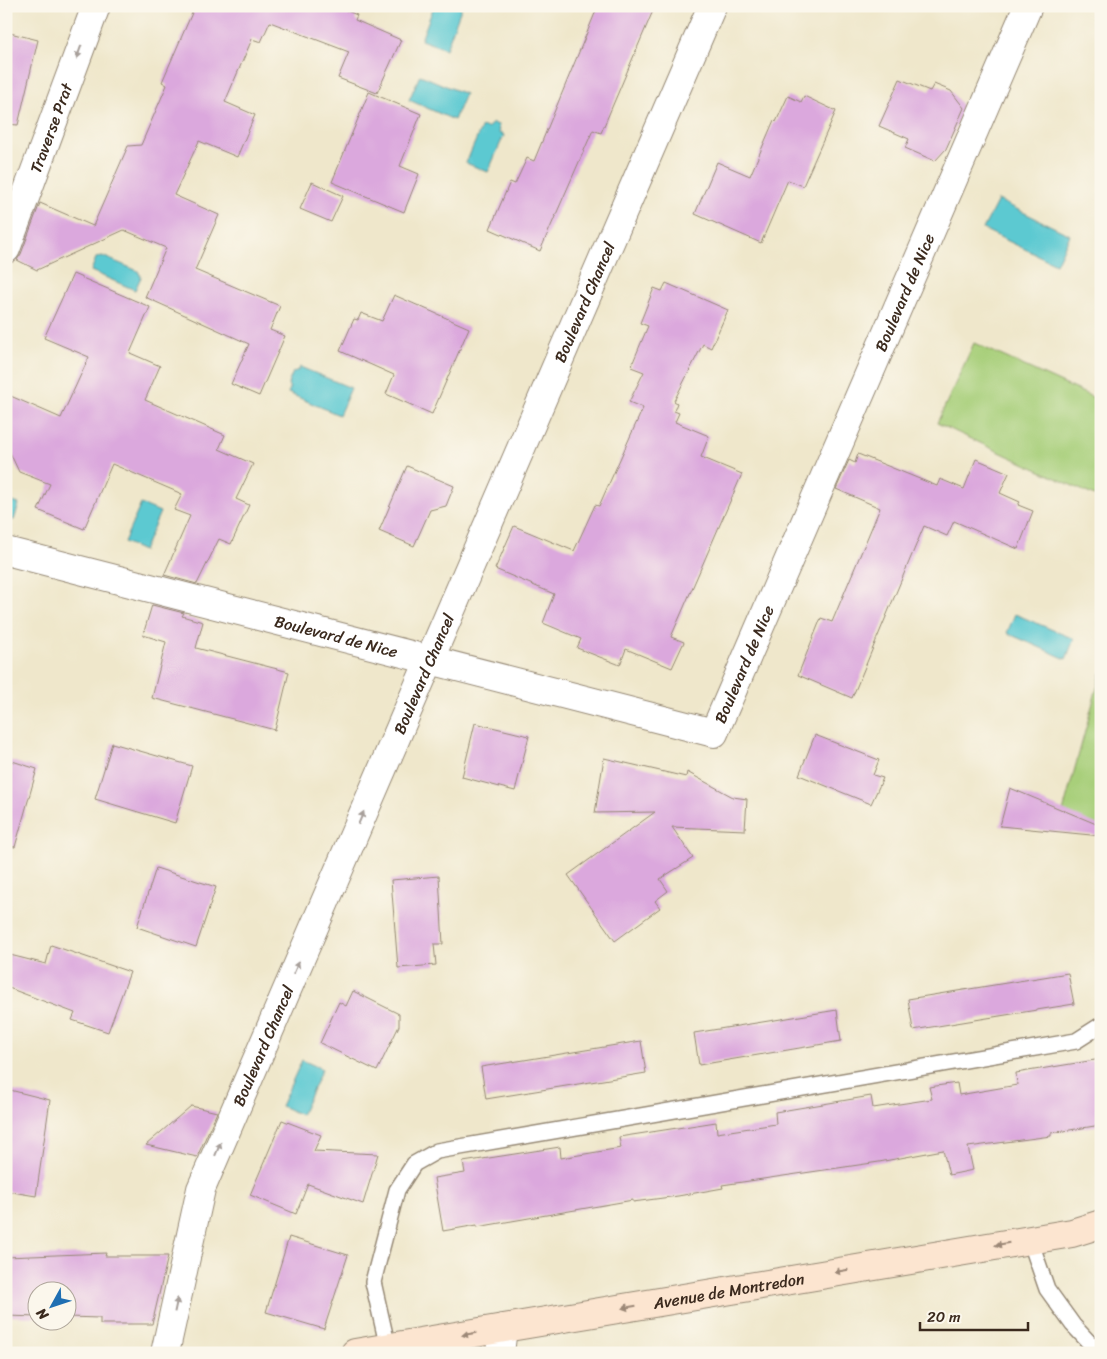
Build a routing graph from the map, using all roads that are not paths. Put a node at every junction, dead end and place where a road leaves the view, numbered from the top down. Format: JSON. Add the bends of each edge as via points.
{"nodes":[{"id":1,"x":96,"y":6,"type":"edge"},
{"id":2,"x":712,"y":6,"type":"edge"},
{"id":3,"x":1028,"y":6,"type":"edge"},
{"id":4,"x":6,"y":249,"type":"edge"},
{"id":5,"x":6,"y":551,"type":"edge"},
{"id":6,"x":429,"y":660,"type":"junction"},
{"id":7,"x":1101,"y":1025,"type":"edge"},
{"id":8,"x":1101,"y":1224,"type":"edge"},
{"id":9,"x":1030,"y":1240,"type":"junction"},
{"id":10,"x":502,"y":1341,"type":"edge"},
{"id":11,"x":388,"y":1348,"type":"junction"},
{"id":12,"x":165,"y":1353,"type":"edge"},
{"id":13,"x":355,"y":1353,"type":"edge"},
{"id":14,"x":1099,"y":1353,"type":"edge"}],
"edges":[{"from":1,"to":4,"type":"street","name":"Traverse Prat","one_way":true},
{"from":2,"to":6,"type":"street","name":"Boulevard Chancel"},
{"from":3,"to":6,"type":"street","name":"Boulevard de Nice","via":[[714,733]]},
{"from":5,"to":6,"type":"street","name":"Boulevard de Nice"},
{"from":12,"to":6,"type":"street","name":"Boulevard Chancel","one_way":true,"via":[[201,1189]]},
{"from":7,"to":11,"type":"lane","via":[[1076,1041],[437,1151],[414,1164],[397,1190],[373,1282]]},
{"from":8,"to":9,"type":"street","name":"Avenue de Montredon"},
{"from":9,"to":10,"type":"street","name":"Avenue de Montredon","one_way":true},
{"from":9,"to":14,"type":"lane","via":[[1047,1289],[1073,1325]]},
{"from":10,"to":11,"type":"street","name":"Avenue de Montredon","one_way":true},
{"from":11,"to":13,"type":"street","name":"Avenue de Montredon"}]}
